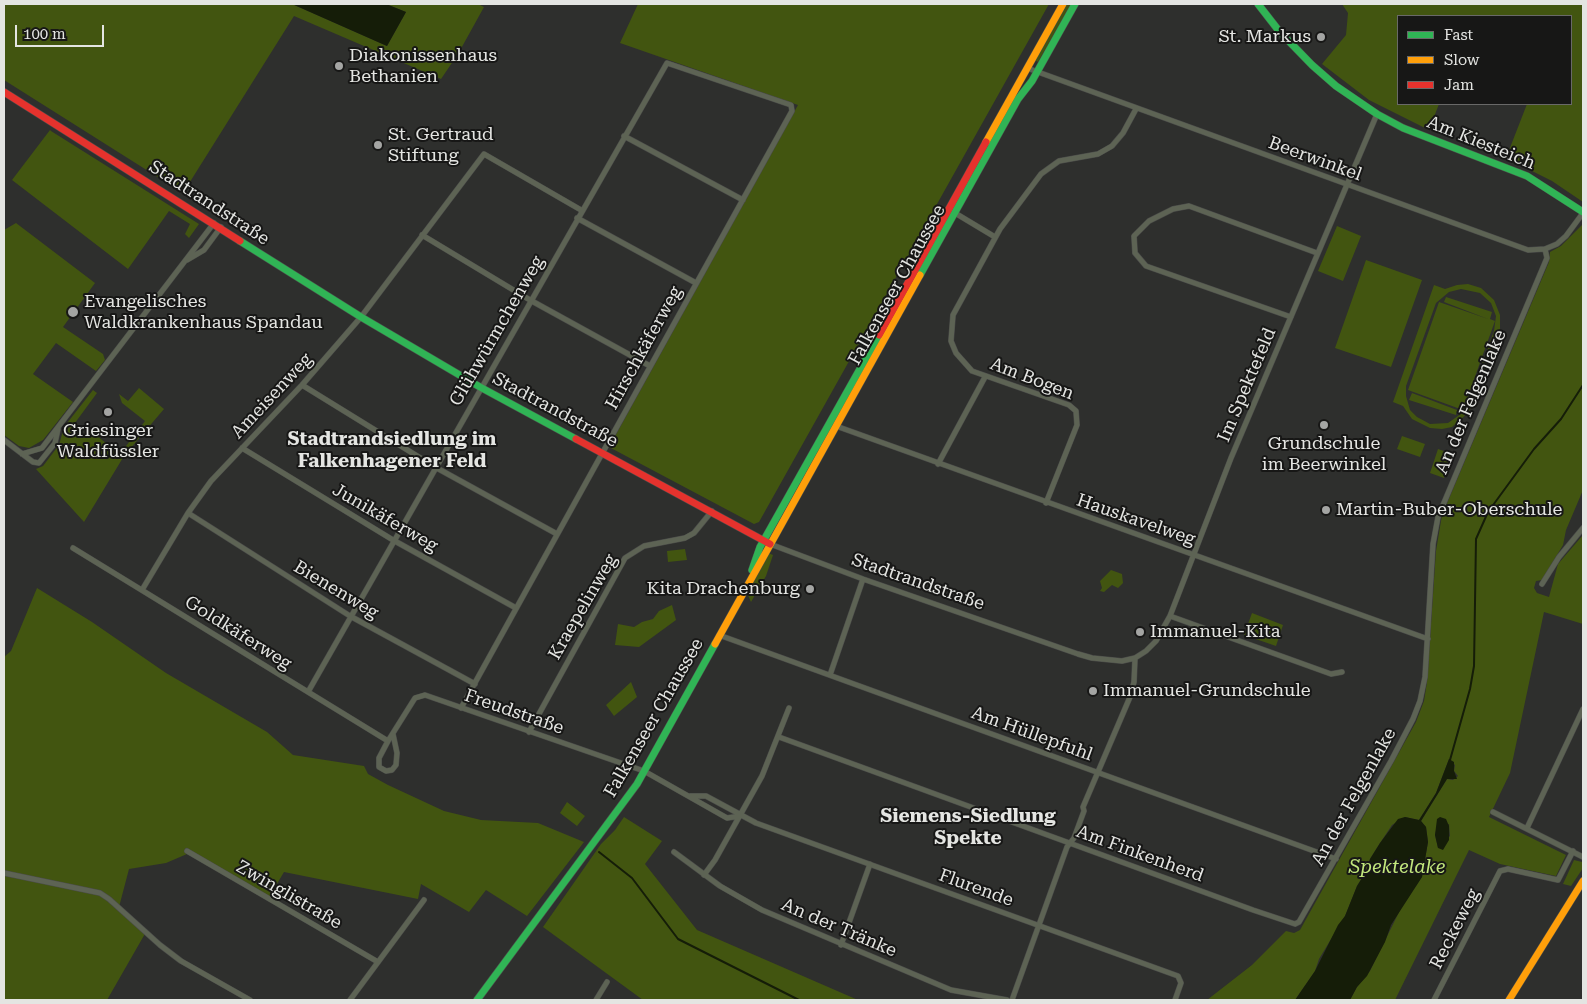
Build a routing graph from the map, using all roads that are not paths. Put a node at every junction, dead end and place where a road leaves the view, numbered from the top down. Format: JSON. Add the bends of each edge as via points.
{"nodes":[{"id":1,"x":1063,"y":4,"type":"edge"},
{"id":2,"x":1075,"y":4,"type":"edge"},
{"id":3,"x":1258,"y":4,"type":"edge"},
{"id":4,"x":666,"y":63,"type":"joint"},
{"id":5,"x":1027,"y":68,"type":"junction"},
{"id":6,"x":1036,"y":74,"type":"junction"},
{"id":7,"x":4,"y":92,"type":"edge"},
{"id":8,"x":1136,"y":110,"type":"junction"},
{"id":9,"x":1377,"y":114,"type":"junction"},
{"id":10,"x":624,"y":136,"type":"junction"},
{"id":11,"x":1346,"y":185,"type":"junction"},
{"id":12,"x":743,"y":200,"type":"junction"},
{"id":13,"x":582,"y":210,"type":"junction"},
{"id":14,"x":951,"y":211,"type":"junction"},
{"id":15,"x":1583,"y":212,"type":"edge"},
{"id":16,"x":577,"y":218,"type":"junction"},
{"id":17,"x":217,"y":225,"type":"junction"},
{"id":18,"x":422,"y":235,"type":"junction"},
{"id":19,"x":995,"y":237,"type":"junction"},
{"id":20,"x":1546,"y":249,"type":"junction"},
{"id":21,"x":1317,"y":253,"type":"junction"},
{"id":22,"x":696,"y":283,"type":"junction"},
{"id":23,"x":530,"y":300,"type":"junction"},
{"id":24,"x":361,"y":317,"type":"junction"},
{"id":25,"x":1291,"y":317,"type":"junction"},
{"id":26,"x":650,"y":366,"type":"junction"},
{"id":27,"x":985,"y":377,"type":"junction"},
{"id":28,"x":302,"y":385,"type":"junction"},
{"id":29,"x":480,"y":387,"type":"junction"},
{"id":30,"x":832,"y":424,"type":"junction"},
{"id":31,"x":58,"y":428,"type":"junction"},
{"id":32,"x":4,"y":440,"type":"edge"},
{"id":33,"x":242,"y":448,"type":"junction"},
{"id":34,"x":602,"y":453,"type":"junction"},
{"id":35,"x":22,"y":454,"type":"junction"},
{"id":36,"x":938,"y":464,"type":"junction"},
{"id":37,"x":435,"y":467,"type":"junction"},
{"id":38,"x":1046,"y":503,"type":"junction"},
{"id":39,"x":712,"y":511,"type":"junction"},
{"id":40,"x":188,"y":513,"type":"junction"},
{"id":41,"x":1583,"y":528,"type":"edge"},
{"id":42,"x":557,"y":534,"type":"junction"},
{"id":43,"x":393,"y":540,"type":"junction"},
{"id":44,"x":767,"y":542,"type":"junction"},
{"id":45,"x":73,"y":548,"type":"dead end"},
{"id":46,"x":1193,"y":554,"type":"junction"},
{"id":47,"x":863,"y":579,"type":"junction"},
{"id":48,"x":1542,"y":584,"type":"dead end"},
{"id":49,"x":142,"y":590,"type":"junction"},
{"id":50,"x":516,"y":608,"type":"junction"},
{"id":51,"x":350,"y":616,"type":"junction"},
{"id":52,"x":1170,"y":616,"type":"junction"},
{"id":53,"x":719,"y":635,"type":"junction"},
{"id":54,"x":1428,"y":639,"type":"junction"},
{"id":55,"x":1134,"y":658,"type":"junction"},
{"id":56,"x":1342,"y":672,"type":"dead end"},
{"id":57,"x":830,"y":675,"type":"junction"},
{"id":58,"x":475,"y":684,"type":"junction"},
{"id":59,"x":308,"y":692,"type":"junction"},
{"id":60,"x":461,"y":708,"type":"junction"},
{"id":61,"x":789,"y":708,"type":"dead end"},
{"id":62,"x":1583,"y":709,"type":"edge"},
{"id":63,"x":529,"y":732,"type":"junction"},
{"id":64,"x":393,"y":734,"type":"junction"},
{"id":65,"x":779,"y":737,"type":"junction"},
{"id":66,"x":388,"y":741,"type":"junction"},
{"id":67,"x":644,"y":771,"type":"junction"},
{"id":68,"x":1098,"y":772,"type":"junction"},
{"id":69,"x":690,"y":796,"type":"junction"},
{"id":70,"x":1493,"y":812,"type":"dead end"},
{"id":71,"x":740,"y":816,"type":"junction"},
{"id":72,"x":1527,"y":828,"type":"junction"},
{"id":73,"x":1070,"y":843,"type":"junction"},
{"id":74,"x":187,"y":851,"type":"dead end"},
{"id":75,"x":1573,"y":851,"type":"junction"},
{"id":76,"x":674,"y":852,"type":"dead end"},
{"id":77,"x":1583,"y":856,"type":"edge"},
{"id":78,"x":1336,"y":858,"type":"junction"},
{"id":79,"x":870,"y":864,"type":"junction"},
{"id":80,"x":4,"y":873,"type":"edge"},
{"id":81,"x":704,"y":875,"type":"junction"},
{"id":82,"x":1583,"y":881,"type":"edge"},
{"id":83,"x":424,"y":900,"type":"dead end"},
{"id":84,"x":1294,"y":924,"type":"joint"},
{"id":85,"x":1038,"y":925,"type":"junction"},
{"id":86,"x":841,"y":945,"type":"junction"},
{"id":87,"x":378,"y":962,"type":"junction"},
{"id":88,"x":608,"y":982,"type":"dead end"},
{"id":89,"x":250,"y":1000,"type":"edge"},
{"id":90,"x":350,"y":1000,"type":"edge"},
{"id":91,"x":477,"y":1000,"type":"edge"},
{"id":92,"x":596,"y":1000,"type":"edge"},
{"id":93,"x":1007,"y":1000,"type":"edge"},
{"id":94,"x":1012,"y":1000,"type":"edge"},
{"id":95,"x":1175,"y":1000,"type":"edge"},
{"id":96,"x":1434,"y":1000,"type":"edge"},
{"id":97,"x":1509,"y":1000,"type":"edge"}],
"edges":[{"from":1,"to":5,"type":"street","name":"Falkenseer Chaussee"},
{"from":2,"to":6,"type":"street","name":"Falkenseer Chaussee"},
{"from":3,"to":9,"type":"street","name":"Am Kiesteich","via":[[1312,65]]},
{"from":4,"to":10,"type":"street","name":"Glühwürmchenweg"},
{"from":4,"to":12,"type":"street","name":"Hirschkäferweg","via":[[793,107]]},
{"from":5,"to":6,"type":"street","name":"Beerwinkel"},
{"from":5,"to":14,"type":"street","name":"Falkenseer Chaussee"},
{"from":6,"to":8,"type":"street","name":"Beerwinkel"},
{"from":6,"to":14,"type":"street","name":"Falkenseer Chaussee","via":[[1018,98]]},
{"from":7,"to":17,"type":"street","name":"Stadtrandstraße"},
{"from":8,"to":11,"type":"street","name":"Beerwinkel"},
{"from":8,"to":19,"type":"street","name":"Am Bogen","via":[[1112,146],[1098,154],[1059,162],[1041,174]]},
{"from":9,"to":11,"type":"street","name":"Im Spektefeld"},
{"from":9,"to":15,"type":"street","name":"Am Kiesteich","via":[[1403,128],[1527,176]]},
{"from":10,"to":12,"type":"street"},
{"from":10,"to":13,"type":"street","name":"Glühwürmchenweg"},
{"from":11,"to":20,"type":"street","name":"Beerwinkel","via":[[1528,250]]},
{"from":11,"to":21,"type":"street","name":"Im Spektefeld"},
{"from":12,"to":22,"type":"street","name":"Hirschkäferweg"},
{"from":13,"to":16,"type":"street","name":"Glühwürmchenweg"},
{"from":13,"to":18,"type":"street","name":"Ameisenweg","via":[[484,154]]},
{"from":14,"to":19,"type":"street"},
{"from":14,"to":30,"type":"street","name":"Falkenseer Chaussee"},
{"from":15,"to":20,"type":"street","via":[[1566,236]]},
{"from":16,"to":22,"type":"street"},
{"from":16,"to":23,"type":"street","name":"Glühwürmchenweg"},
{"from":17,"to":24,"type":"street","name":"Stadtrandstraße"},
{"from":17,"to":31,"type":"street"},
{"from":18,"to":23,"type":"street"},
{"from":18,"to":24,"type":"street","name":"Ameisenweg"},
{"from":19,"to":27,"type":"street","name":"Am Bogen","via":[[958,304],[950,328],[956,353],[972,371]]},
{"from":20,"to":54,"type":"street","name":"An der Felgenlake","via":[[1547,258],[1441,508],[1433,544]]},
{"from":21,"to":25,"type":"street","name":"Im Spektefeld"},
{"from":21,"to":25,"type":"street","via":[[1189,206],[1173,209],[1149,221],[1134,236],[1135,253],[1146,266]]},
{"from":22,"to":26,"type":"street","name":"Hirschkäferweg"},
{"from":23,"to":26,"type":"street"},
{"from":23,"to":29,"type":"street","name":"Glühwürmchenweg"},
{"from":24,"to":28,"type":"street","name":"Ameisenweg"},
{"from":24,"to":29,"type":"street","name":"Stadtrandstraße"},
{"from":25,"to":46,"type":"street","name":"Im Spektefeld"},
{"from":26,"to":34,"type":"street","name":"Hirschkäferweg"},
{"from":27,"to":36,"type":"street"},
{"from":27,"to":38,"type":"street","name":"Am Bogen","via":[[1069,405],[1076,411],[1077,424]]},
{"from":28,"to":33,"type":"street","name":"Ameisenweg"},
{"from":28,"to":37,"type":"street"},
{"from":29,"to":34,"type":"street","name":"Stadtrandstraße"},
{"from":29,"to":37,"type":"street","name":"Glühwürmchenweg"},
{"from":30,"to":36,"type":"street","name":"Hauskavelweg"},
{"from":30,"to":44,"type":"street","name":"Falkenseer Chaussee"},
{"from":31,"to":35,"type":"street","via":[[42,448]]},
{"from":31,"to":35,"type":"street","via":[[55,443],[39,463]]},
{"from":32,"to":35,"type":"street"},
{"from":33,"to":40,"type":"street","name":"Ameisenweg","via":[[211,481]]},
{"from":33,"to":43,"type":"street","name":"Junikäferweg"},
{"from":34,"to":39,"type":"street","name":"Stadtrandstraße"},
{"from":34,"to":42,"type":"street","name":"Hirschkäferweg"},
{"from":36,"to":38,"type":"street","name":"Hauskavelweg"},
{"from":37,"to":42,"type":"street"},
{"from":37,"to":43,"type":"street","name":"Glühwürmchenweg"},
{"from":38,"to":46,"type":"street","name":"Hauskavelweg"},
{"from":39,"to":44,"type":"street","name":"Stadtrandstraße"},
{"from":39,"to":63,"type":"street","name":"Kraepelinweg","via":[[694,533],[685,538],[644,546],[625,558]]},
{"from":40,"to":49,"type":"street","name":"Ameisenweg"},
{"from":40,"to":51,"type":"street","name":"Bienenweg"},
{"from":41,"to":48,"type":"street"},
{"from":42,"to":50,"type":"street","name":"Hirschkäferweg"},
{"from":43,"to":50,"type":"street","name":"Junikäferweg"},
{"from":43,"to":51,"type":"street","name":"Glühwürmchenweg"},
{"from":44,"to":47,"type":"street","name":"Stadtrandstraße"},
{"from":44,"to":53,"type":"street","name":"Falkenseer Chaussee"},
{"from":45,"to":49,"type":"street","name":"Goldkäferweg"},
{"from":46,"to":52,"type":"street","name":"Im Spektefeld"},
{"from":46,"to":54,"type":"street","name":"Hauskavelweg"},
{"from":47,"to":55,"type":"street","name":"Stadtrandstraße","via":[[1078,654],[1111,661]]},
{"from":47,"to":57,"type":"street"},
{"from":49,"to":59,"type":"street","name":"Goldkäferweg"},
{"from":50,"to":58,"type":"street","name":"Hirschkäferweg"},
{"from":51,"to":58,"type":"street","name":"Bienenweg"},
{"from":51,"to":59,"type":"street","name":"Glühwürmchenweg"},
{"from":52,"to":55,"type":"street","name":"Im Spektefeld","via":[[1156,642]]},
{"from":52,"to":56,"type":"street","via":[[1331,674]]},
{"from":53,"to":57,"type":"street","name":"Am Hüllepfuhl"},
{"from":53,"to":67,"type":"street","name":"Falkenseer Chaussee"},
{"from":54,"to":78,"type":"street","name":"An der Felgenlake","via":[[1425,677],[1413,719]]},
{"from":55,"to":68,"type":"street","via":[[1130,697]]},
{"from":57,"to":68,"type":"street","name":"Am Hüllepfuhl"},
{"from":58,"to":60,"type":"street","name":"Hirschkäferweg"},
{"from":59,"to":66,"type":"street","name":"Goldkäferweg"},
{"from":60,"to":63,"type":"street","name":"Freudstraße"},
{"from":60,"to":64,"type":"street","name":"Freudstraße","via":[[419,695]]},
{"from":61,"to":65,"type":"street"},
{"from":62,"to":72,"type":"street"},
{"from":63,"to":67,"type":"street","name":"Freudstraße"},
{"from":64,"to":66,"type":"street","name":"Freudstraße"},
{"from":64,"to":66,"type":"street","name":"Freudstraße","via":[[396,765],[386,772],[378,762]]},
{"from":65,"to":71,"type":"street"},
{"from":65,"to":73,"type":"street","name":"Am Finkenherd"},
{"from":67,"to":69,"type":"street","name":"Flurende"},
{"from":67,"to":91,"type":"street","name":"Falkenseer Chaussee"},
{"from":68,"to":73,"type":"street"},
{"from":68,"to":78,"type":"street","name":"Am Hüllepfuhl"},
{"from":69,"to":71,"type":"street","name":"Flurende","via":[[706,796]]},
{"from":69,"to":71,"type":"street","name":"Flurende","via":[[726,818]]},
{"from":70,"to":72,"type":"street"},
{"from":71,"to":79,"type":"street","name":"Flurende"},
{"from":71,"to":81,"type":"street"},
{"from":72,"to":75,"type":"street"},
{"from":73,"to":84,"type":"street","name":"Am Finkenherd"},
{"from":73,"to":85,"type":"street"},
{"from":74,"to":87,"type":"street","name":"Zwinglistraße"},
{"from":75,"to":77,"type":"street"},
{"from":75,"to":96,"type":"street","name":"Reckeweg","via":[[1558,880],[1508,869],[1500,871]]},
{"from":76,"to":81,"type":"street","name":"An der Tränke"},
{"from":78,"to":84,"type":"street","name":"An der Felgenlake","via":[[1303,918]]},
{"from":79,"to":85,"type":"street","name":"Flurende"},
{"from":79,"to":86,"type":"street"},
{"from":80,"to":89,"type":"street","via":[[100,893],[181,961]]},
{"from":81,"to":86,"type":"street","name":"An der Tränke","via":[[762,910]]},
{"from":82,"to":97,"type":"street"},
{"from":83,"to":87,"type":"street"},
{"from":85,"to":94,"type":"street"},
{"from":85,"to":95,"type":"street","name":"Flurende","via":[[1178,976],[1180,983]]},
{"from":86,"to":93,"type":"street","name":"An der Tränke","via":[[951,990]]},
{"from":87,"to":90,"type":"street"},
{"from":88,"to":92,"type":"street"}]}
